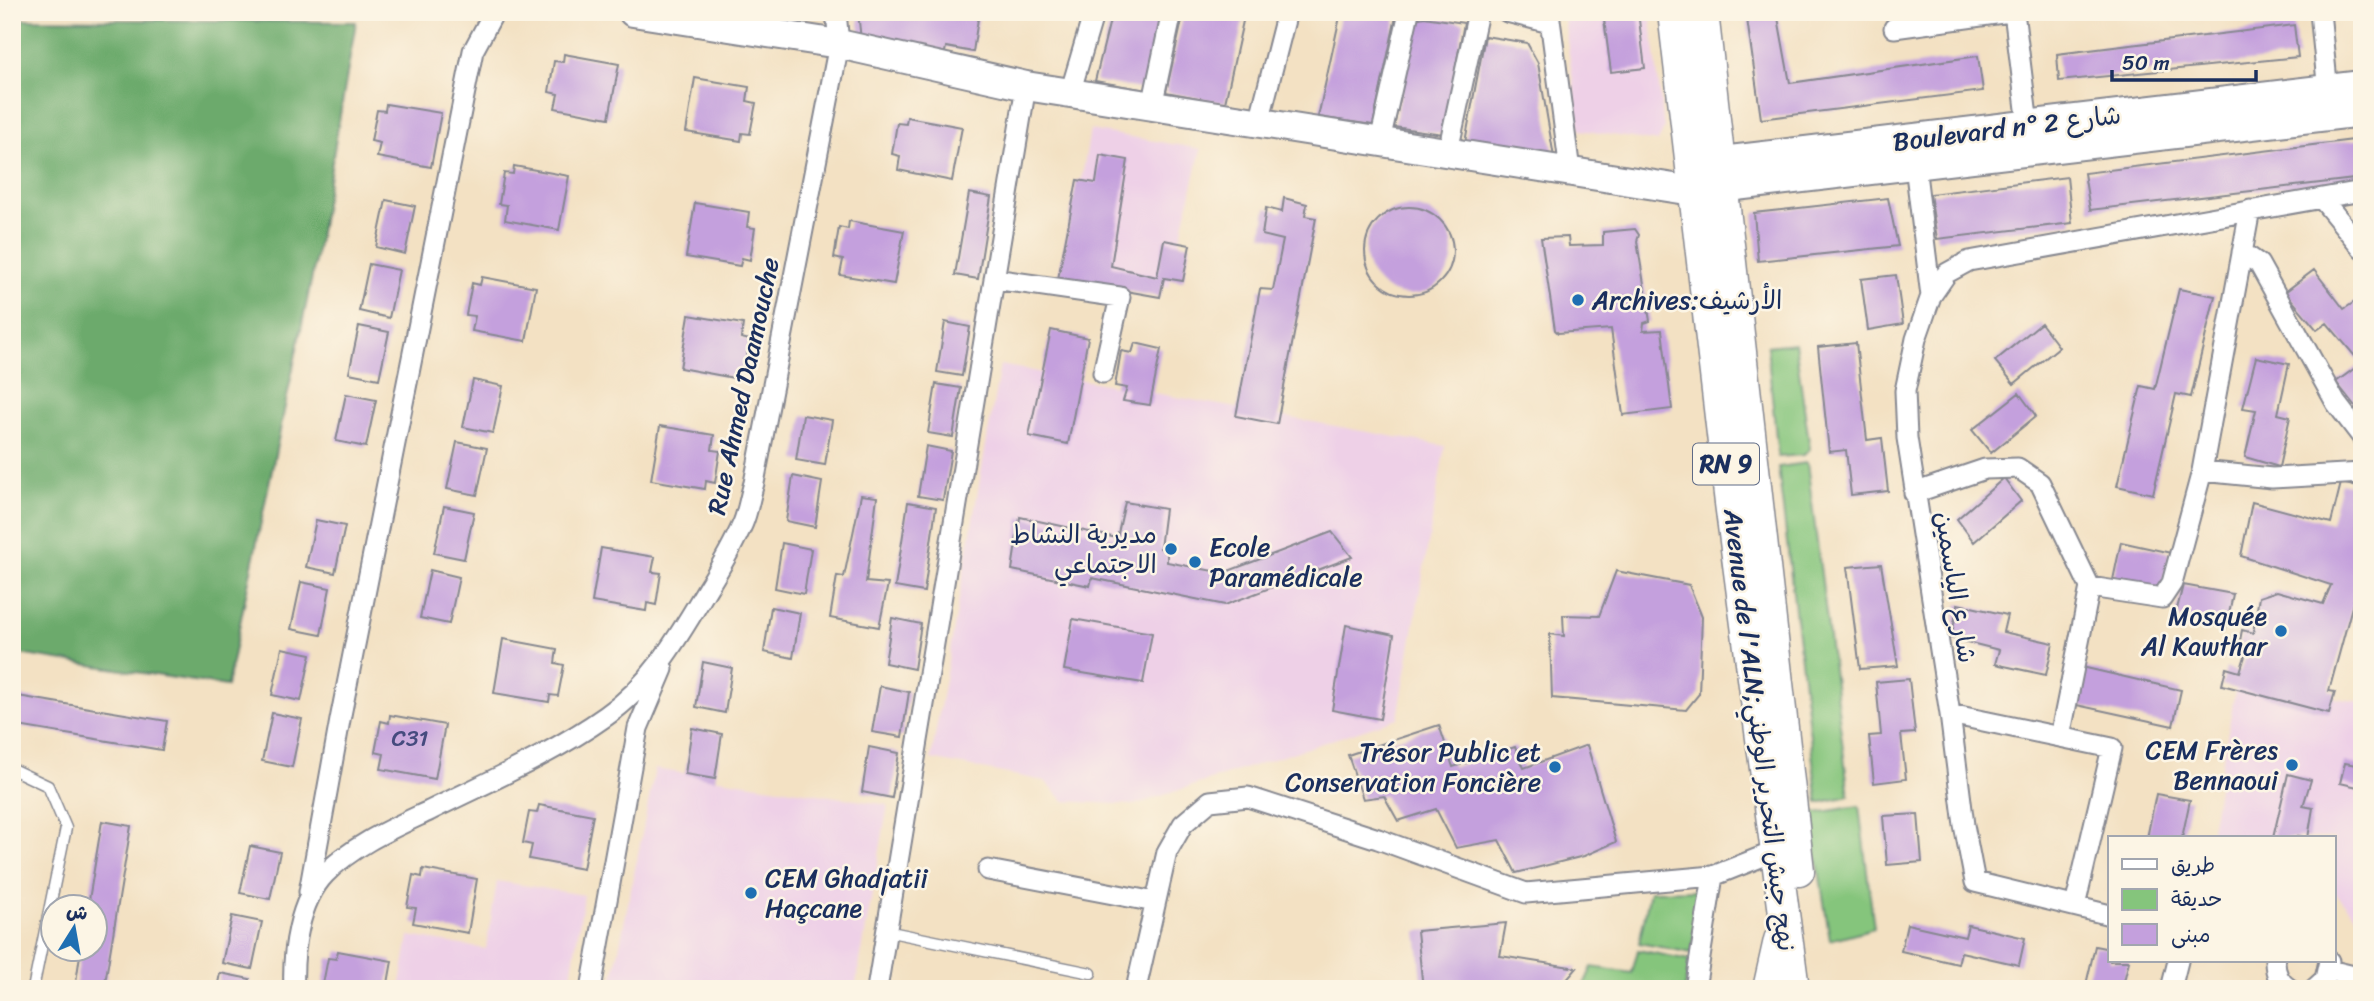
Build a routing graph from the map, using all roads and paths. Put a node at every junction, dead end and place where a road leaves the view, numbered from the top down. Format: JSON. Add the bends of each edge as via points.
{"nodes":[{"id":1,"x":495,"y":12,"type":"edge"},
{"id":2,"x":633,"y":12,"type":"edge"},
{"id":3,"x":836,"y":12,"type":"edge"},
{"id":4,"x":1094,"y":12,"type":"edge"},
{"id":5,"x":1172,"y":12,"type":"edge"},
{"id":6,"x":1287,"y":12,"type":"edge"},
{"id":7,"x":1409,"y":12,"type":"edge"},
{"id":8,"x":1478,"y":12,"type":"edge"},
{"id":9,"x":1507,"y":12,"type":"edge"},
{"id":10,"x":1673,"y":12,"type":"edge"},
{"id":11,"x":1703,"y":12,"type":"edge"},
{"id":12,"x":2012,"y":12,"type":"edge"},
{"id":13,"x":2320,"y":12,"type":"edge"},
{"id":14,"x":1550,"y":17,"type":"edge"},
{"id":15,"x":1895,"y":28,"type":"dead end"},
{"id":16,"x":839,"y":44,"type":"junction"},
{"id":17,"x":2362,"y":85,"type":"edge"},
{"id":18,"x":1026,"y":86,"type":"junction"},
{"id":19,"x":1070,"y":93,"type":"junction"},
{"id":20,"x":2329,"y":102,"type":"junction"},
{"id":21,"x":1152,"y":106,"type":"junction"},
{"id":22,"x":2362,"y":111,"type":"edge"},
{"id":23,"x":1259,"y":122,"type":"junction"},
{"id":24,"x":2028,"y":125,"type":"junction"},
{"id":25,"x":1380,"y":141,"type":"junction"},
{"id":26,"x":1448,"y":151,"type":"junction"},
{"id":27,"x":1915,"y":164,"type":"junction"},
{"id":28,"x":1570,"y":171,"type":"junction"},
{"id":29,"x":1722,"y":175,"type":"junction"},
{"id":30,"x":1692,"y":178,"type":"junction"},
{"id":31,"x":2362,"y":191,"type":"edge"},
{"id":32,"x":2322,"y":199,"type":"junction"},
{"id":33,"x":2249,"y":210,"type":"junction"},
{"id":34,"x":2362,"y":248,"type":"edge"},
{"id":35,"x":2242,"y":252,"type":"junction"},
{"id":36,"x":994,"y":279,"type":"junction"},
{"id":37,"x":1931,"y":296,"type":"junction"},
{"id":38,"x":1103,"y":373,"type":"dead end"},
{"id":39,"x":2362,"y":438,"type":"edge"},
{"id":40,"x":2203,"y":471,"type":"junction"},
{"id":41,"x":2362,"y":473,"type":"edge"},
{"id":42,"x":1914,"y":493,"type":"junction"},
{"id":43,"x":2091,"y":587,"type":"junction"},
{"id":44,"x":670,"y":652,"type":"junction"},
{"id":45,"x":1950,"y":713,"type":"junction"},
{"id":46,"x":2060,"y":737,"type":"junction"},
{"id":47,"x":12,"y":769,"type":"edge"},
{"id":48,"x":1776,"y":851,"type":"junction"},
{"id":49,"x":988,"y":870,"type":"dead end"},
{"id":50,"x":1713,"y":876,"type":"junction"},
{"id":51,"x":308,"y":900,"type":"junction"},
{"id":52,"x":1155,"y":902,"type":"junction"},
{"id":53,"x":2075,"y":906,"type":"junction"},
{"id":54,"x":2108,"y":914,"type":"edge"},
{"id":55,"x":1794,"y":918,"type":"junction"},
{"id":56,"x":886,"y":931,"type":"junction"},
{"id":57,"x":2178,"y":962,"type":"edge"},
{"id":58,"x":2275,"y":962,"type":"edge"},
{"id":59,"x":2329,"y":966,"type":"edge"},
{"id":60,"x":1091,"y":973,"type":"dead end"},
{"id":61,"x":2362,"y":978,"type":"edge"},
{"id":62,"x":1791,"y":985,"type":"edge"},
{"id":63,"x":33,"y":989,"type":"edge"},
{"id":64,"x":293,"y":989,"type":"edge"},
{"id":65,"x":591,"y":989,"type":"edge"},
{"id":66,"x":877,"y":989,"type":"edge"},
{"id":67,"x":1136,"y":989,"type":"edge"},
{"id":68,"x":1695,"y":989,"type":"edge"},
{"id":69,"x":2171,"y":989,"type":"edge"},
{"id":70,"x":2290,"y":989,"type":"edge"},
{"id":71,"x":2314,"y":989,"type":"edge"}],
"edges":[{"from":1,"to":51,"type":"street","via":[[473,51]]},
{"from":2,"to":16,"type":"main road"},
{"from":3,"to":16,"type":"street","name":"Rue Ahmed Daamouche"},
{"from":4,"to":19,"type":"street"},
{"from":5,"to":21,"type":"street"},
{"from":6,"to":23,"type":"street"},
{"from":7,"to":25,"type":"street"},
{"from":8,"to":26,"type":"street"},
{"from":9,"to":14,"type":"street"},
{"from":10,"to":30,"type":"main road","name":"Avenue de l'ALN;نهج جيش التحرير الوطني","number":"RN 9"},
{"from":11,"to":29,"type":"main road","name":"Avenue de l'ALN;نهج جيش التحرير الوطني"},
{"from":12,"to":15,"type":"street"},
{"from":12,"to":24,"type":"street"},
{"from":13,"to":20,"type":"street"},
{"from":14,"to":28,"type":"street"},
{"from":16,"to":18,"type":"main road"},
{"from":16,"to":44,"type":"street","name":"Rue Ahmed Daamouche","via":[[743,523]]},
{"from":17,"to":20,"type":"main road","name":"Boulevard n° شارع 2"},
{"from":18,"to":19,"type":"main road"},
{"from":18,"to":36,"type":"street"},
{"from":19,"to":21,"type":"main road"},
{"from":20,"to":22,"type":"main road","name":"Boulevard n° شارع 2"},
{"from":20,"to":24,"type":"main road","name":"Boulevard n° شارع 2"},
{"from":20,"to":27,"type":"main road","name":"Boulevard n° شارع 2"},
{"from":21,"to":23,"type":"main road"},
{"from":23,"to":25,"type":"main road"},
{"from":24,"to":29,"type":"main road","name":"Boulevard n° شارع 2"},
{"from":25,"to":26,"type":"main road"},
{"from":26,"to":28,"type":"main road"},
{"from":27,"to":29,"type":"main road","name":"Boulevard n° شارع 2"},
{"from":27,"to":37,"type":"street","name":"شارع الياسمين"},
{"from":28,"to":30,"type":"main road","name":"Boulevard n° شارع 2","via":[[1658,186]]},
{"from":29,"to":30,"type":"main road","name":"Boulevard n° شارع 2"},
{"from":29,"to":55,"type":"main road","name":"Avenue de l'ALN;نهج جيش التحرير الوطني","number":"RN 9"},
{"from":30,"to":48,"type":"main road","name":"Avenue de l'ALN;نهج جيش التحرير الوطني","number":"RN 9"},
{"from":31,"to":32,"type":"street"},
{"from":32,"to":33,"type":"street"},
{"from":32,"to":34,"type":"street"},
{"from":33,"to":35,"type":"street"},
{"from":33,"to":37,"type":"street","via":[[1969,261],[1947,273]]},
{"from":35,"to":39,"type":"street","via":[[2259,264],[2336,403]]},
{"from":35,"to":40,"type":"street"},
{"from":36,"to":38,"type":"street","via":[[1120,298]]},
{"from":36,"to":56,"type":"street"},
{"from":37,"to":42,"type":"street","name":"شارع الياسمين","via":[[1905,391]]},
{"from":40,"to":41,"type":"street","via":[[2272,478]]},
{"from":40,"to":43,"type":"street","via":[[2172,583],[2162,598]]},
{"from":42,"to":43,"type":"street","via":[[1985,469],[2018,468],[2040,482]]},
{"from":42,"to":45,"type":"street","name":"شارع الياسمين"},
{"from":43,"to":46,"type":"street"},
{"from":44,"to":51,"type":"street","name":"Rue Ahmed Daamouche","via":[[607,716],[552,750],[354,850],[324,875]]},
{"from":44,"to":65,"type":"street","via":[[638,728]]},
{"from":45,"to":46,"type":"street"},
{"from":45,"to":53,"type":"street","name":"شارع الياسمين","via":[[1975,882]]},
{"from":46,"to":53,"type":"street","via":[[2112,748]]},
{"from":47,"to":63,"type":"lane","via":[[48,786],[66,828]]},
{"from":48,"to":50,"type":"street"},
{"from":48,"to":55,"type":"main road","name":"Avenue de l'ALN;نهج جيش التحرير الوطني","number":"RN 9"},
{"from":49,"to":52,"type":"street"},
{"from":50,"to":52,"type":"street","via":[[1526,893],[1248,797],[1210,801],[1183,824],[1167,852]]},
{"from":50,"to":68,"type":"street"},
{"from":51,"to":64,"type":"street","name":"Rue Ahmed Daamouche","via":[[298,937]]},
{"from":52,"to":67,"type":"street"},
{"from":53,"to":54,"type":"street","name":"شارع الياسمين"},
{"from":55,"to":62,"type":"main road","name":"Avenue de l'ALN;نهج جيش التحرير الوطني","number":"RN 9"},
{"from":55,"to":62,"type":"main road"},
{"from":56,"to":60,"type":"lane"},
{"from":56,"to":66,"type":"street"},
{"from":57,"to":69,"type":"street"},
{"from":58,"to":70,"type":"street","via":[[2279,980]]},
{"from":59,"to":61,"type":"street"},
{"from":59,"to":71,"type":"street","via":[[2326,979]]}]}
